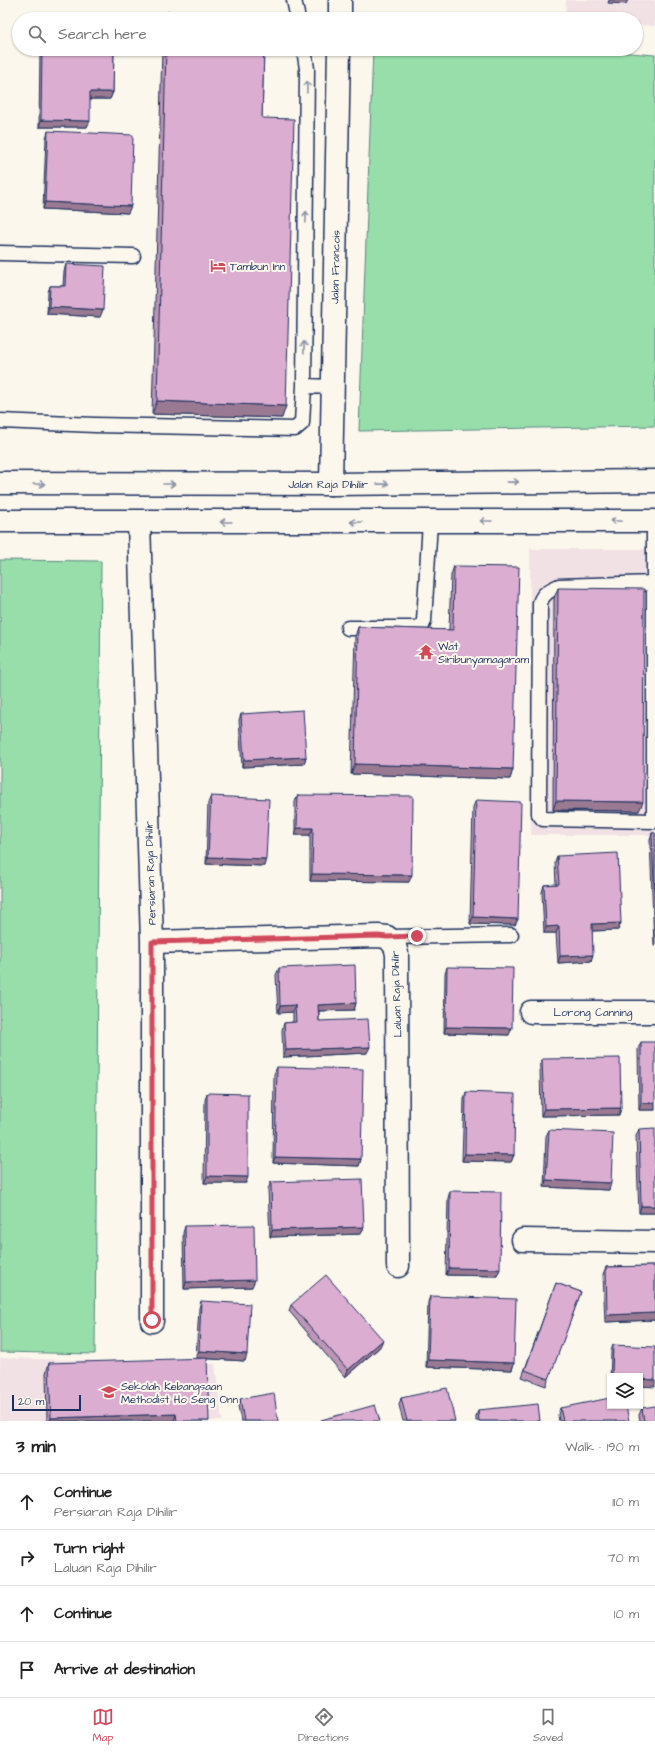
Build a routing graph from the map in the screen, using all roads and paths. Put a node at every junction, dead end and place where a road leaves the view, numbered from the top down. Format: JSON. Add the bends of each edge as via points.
{"nodes":[{"id":1,"x":294,"y":0,"type":"edge"},
{"id":2,"x":340,"y":0,"type":"edge"},
{"id":3,"x":297,"y":12,"type":"edge"},
{"id":4,"x":340,"y":12,"type":"edge"},
{"id":5,"x":305,"y":56,"type":"edge"},
{"id":6,"x":340,"y":56,"type":"edge"},
{"id":7,"x":0,"y":253,"type":"edge"},
{"id":8,"x":133,"y":256,"type":"dead end"},
{"id":9,"x":304,"y":386,"type":"junction"},
{"id":10,"x":333,"y":388,"type":"junction"},
{"id":11,"x":0,"y":421,"type":"edge"},
{"id":12,"x":655,"y":481,"type":"edge"},
{"id":13,"x":0,"y":484,"type":"edge"},
{"id":14,"x":331,"y":484,"type":"junction"},
{"id":15,"x":0,"y":521,"type":"edge"},
{"id":16,"x":654,"y":521,"type":"edge"},
{"id":17,"x":139,"y":522,"type":"junction"},
{"id":18,"x":430,"y":522,"type":"junction"},
{"id":19,"x":654,"y":583,"type":"edge"},
{"id":20,"x":348,"y":628,"type":"dead end"},
{"id":21,"x":654,"y":821,"type":"edge"},
{"id":22,"x":511,"y":935,"type":"dead end"},
{"id":23,"x":387,"y":937,"type":"junction"},
{"id":24,"x":152,"y":942,"type":"junction"},
{"id":25,"x":531,"y":1012,"type":"dead end"},
{"id":26,"x":655,"y":1012,"type":"edge"},
{"id":27,"x":523,"y":1240,"type":"dead end"},
{"id":28,"x":655,"y":1242,"type":"edge"},
{"id":29,"x":398,"y":1266,"type":"dead end"},
{"id":30,"x":152,"y":1320,"type":"dead end"}],
"edges":[{"from":1,"to":3,"type":"lane"},
{"from":2,"to":4,"type":"street"},
{"from":9,"to":5,"type":"lane","one_way":true},
{"from":6,"to":10,"type":"street","name":"Jalan Francois"},
{"from":7,"to":8,"type":"lane"},
{"from":9,"to":10,"type":"lane"},
{"from":9,"to":11,"type":"lane","via":[[302,423],[295,430]]},
{"from":10,"to":14,"type":"street","name":"Jalan Francois"},
{"from":14,"to":12,"type":"street","name":"Jalan Raja Dihilir","one_way":true},
{"from":13,"to":14,"type":"street","name":"Jalan Raja Dihilir","one_way":true},
{"from":15,"to":17,"type":"street"},
{"from":16,"to":18,"type":"street","one_way":true},
{"from":16,"to":19,"type":"lane"},
{"from":18,"to":17,"type":"street","one_way":true},
{"from":17,"to":24,"type":"street","name":"Persiaran Raja Dihilir"},
{"from":18,"to":20,"type":"lane","via":[[422,626]]},
{"from":19,"to":21,"type":"lane"},
{"from":19,"to":21,"type":"lane","via":[[559,586],[542,597],[539,814],[543,819]]},
{"from":22,"to":23,"type":"lane"},
{"from":23,"to":24,"type":"street","name":"Laluan Raja Dihilir"},
{"from":23,"to":29,"type":"street","name":"Laluan Raja Dihilir","via":[[395,946],[397,954]]},
{"from":24,"to":30,"type":"street","name":"Persiaran Raja Dihilir"},
{"from":25,"to":26,"type":"street","name":"Lorong Canning"},
{"from":27,"to":28,"type":"street"}]}
